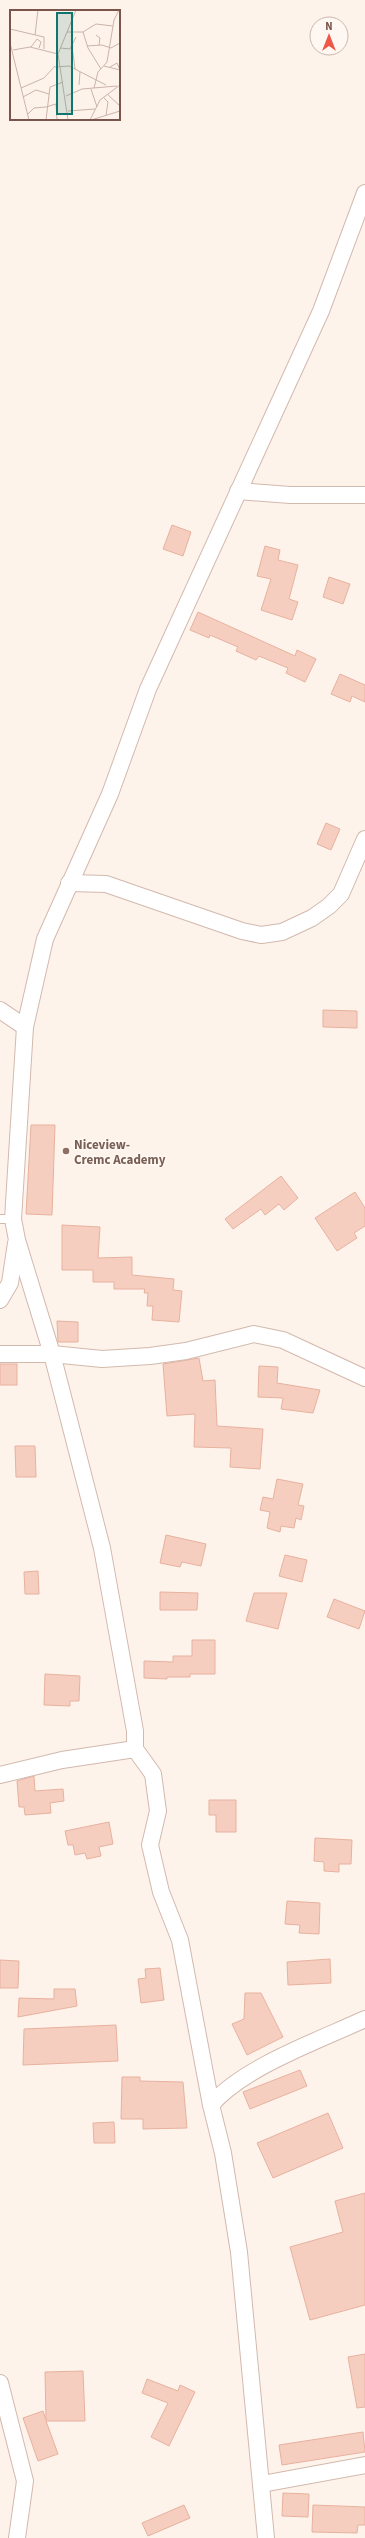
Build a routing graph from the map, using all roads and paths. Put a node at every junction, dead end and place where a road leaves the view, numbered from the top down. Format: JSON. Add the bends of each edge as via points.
{"nodes":[{"id":1,"x":365,"y":193,"type":"edge"},
{"id":2,"x":238,"y":491,"type":"junction"},
{"id":3,"x":365,"y":495,"type":"edge"},
{"id":4,"x":365,"y":839,"type":"edge"},
{"id":5,"x":69,"y":883,"type":"junction"},
{"id":6,"x":0,"y":1010,"type":"edge"},
{"id":7,"x":25,"y":1027,"type":"junction"},
{"id":8,"x":7,"y":1219,"type":"edge"},
{"id":9,"x":17,"y":1240,"type":"junction"},
{"id":10,"x":0,"y":1300,"type":"edge"},
{"id":11,"x":0,"y":1354,"type":"edge"},
{"id":12,"x":52,"y":1354,"type":"junction"},
{"id":13,"x":365,"y":1378,"type":"edge"},
{"id":14,"x":135,"y":1749,"type":"junction"},
{"id":15,"x":0,"y":1775,"type":"edge"},
{"id":16,"x":365,"y":2019,"type":"edge"},
{"id":17,"x":211,"y":2105,"type":"junction"},
{"id":18,"x":0,"y":2383,"type":"edge"},
{"id":19,"x":365,"y":2465,"type":"edge"},
{"id":20,"x":262,"y":2484,"type":"junction"},
{"id":21,"x":17,"y":2538,"type":"edge"},
{"id":22,"x":266,"y":2538,"type":"edge"}],
"edges":[{"from":1,"to":2,"type":"street","via":[[321,311]]},
{"from":2,"to":3,"type":"street","via":[[290,495]]},
{"from":2,"to":5,"type":"street","via":[[148,689],[110,794]]},
{"from":4,"to":5,"type":"street","via":[[341,894],[312,918],[282,932],[262,935],[242,931],[106,884]]},
{"from":5,"to":7,"type":"street","via":[[45,939]]},
{"from":6,"to":7,"type":"street"},
{"from":7,"to":8,"type":"street"},
{"from":8,"to":9,"type":"street"},
{"from":9,"to":10,"type":"street","via":[[10,1283]]},
{"from":9,"to":12,"type":"street"},
{"from":11,"to":12,"type":"street"},
{"from":12,"to":13,"type":"street","via":[[102,1359],[150,1356],[186,1351],[254,1334],[283,1340]]},
{"from":12,"to":14,"type":"street","via":[[102,1548],[135,1731]]},
{"from":14,"to":15,"type":"street","via":[[62,1760]]},
{"from":14,"to":17,"type":"street","via":[[153,1774],[158,1811],[150,1846],[161,1892],[180,1940]]},
{"from":16,"to":17,"type":"street","via":[[256,2071],[221,2093]]},
{"from":17,"to":20,"type":"street","via":[[223,2153],[239,2252]]},
{"from":18,"to":21,"type":"street","via":[[25,2481]]},
{"from":19,"to":20,"type":"street"},
{"from":20,"to":22,"type":"street"}]}
